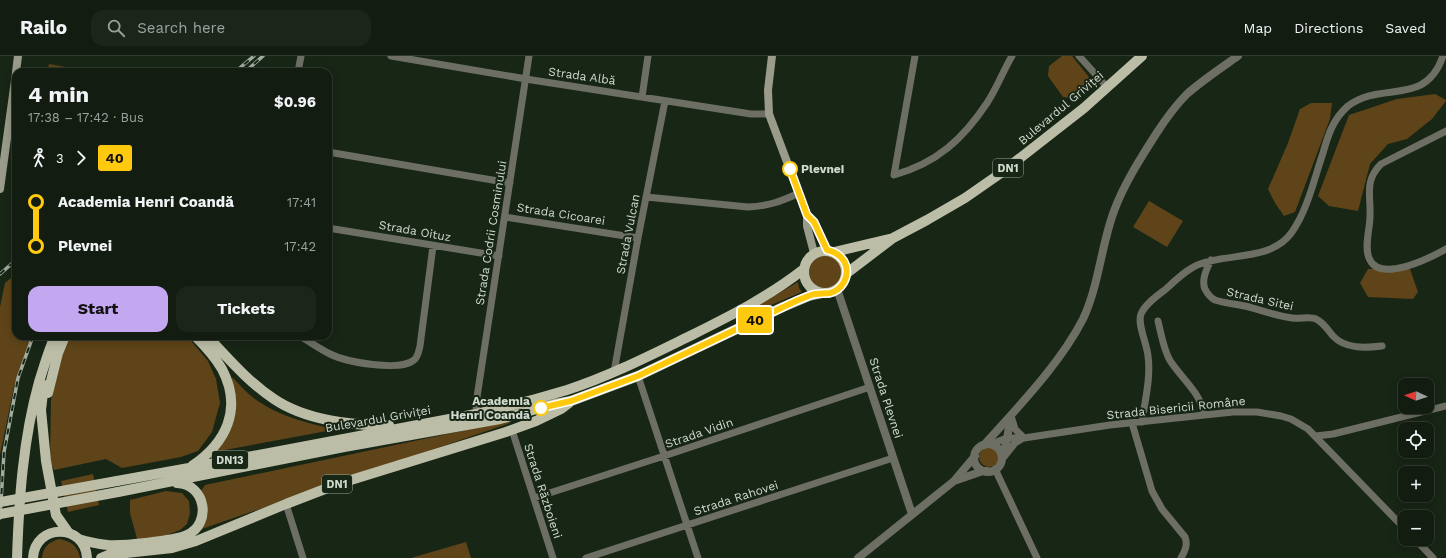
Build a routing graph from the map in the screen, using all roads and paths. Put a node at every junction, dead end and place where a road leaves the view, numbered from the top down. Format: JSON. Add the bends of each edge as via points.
{"nodes":[{"id":1,"x":18,"y":56,"type":"edge"},
{"id":2,"x":301,"y":56,"type":"edge"},
{"id":3,"x":391,"y":56,"type":"edge"},
{"id":4,"x":529,"y":56,"type":"edge"},
{"id":5,"x":648,"y":56,"type":"edge"},
{"id":6,"x":772,"y":56,"type":"edge"},
{"id":7,"x":915,"y":56,"type":"edge"},
{"id":8,"x":1012,"y":56,"type":"edge"},
{"id":9,"x":1079,"y":56,"type":"edge"},
{"id":10,"x":1142,"y":56,"type":"edge"},
{"id":11,"x":1238,"y":56,"type":"edge"},
{"id":12,"x":1443,"y":56,"type":"edge"},
{"id":13,"x":16,"y":68,"type":"edge"},
{"id":14,"x":299,"y":68,"type":"edge"},
{"id":15,"x":526,"y":79,"type":"junction"},
{"id":16,"x":1107,"y":87,"type":"junction"},
{"id":17,"x":642,"y":96,"type":"junction"},
{"id":18,"x":12,"y":99,"type":"edge"},
{"id":19,"x":665,"y":100,"type":"junction"},
{"id":20,"x":769,"y":114,"type":"junction"},
{"id":21,"x":1446,"y":130,"type":"edge"},
{"id":22,"x":332,"y":153,"type":"edge"},
{"id":23,"x":510,"y":183,"type":"junction"},
{"id":24,"x":0,"y":190,"type":"edge"},
{"id":25,"x":799,"y":193,"type":"junction"},
{"id":26,"x":646,"y":197,"type":"junction"},
{"id":27,"x":807,"y":215,"type":"junction"},
{"id":28,"x":505,"y":217,"type":"junction"},
{"id":29,"x":332,"y":229,"type":"edge"},
{"id":30,"x":638,"y":238,"type":"junction"},
{"id":31,"x":893,"y":238,"type":"junction"},
{"id":32,"x":433,"y":246,"type":"junction"},
{"id":33,"x":1446,"y":249,"type":"edge"},
{"id":34,"x":831,"y":251,"type":"junction"},
{"id":35,"x":814,"y":253,"type":"junction"},
{"id":36,"x":499,"y":256,"type":"junction"},
{"id":37,"x":1211,"y":260,"type":"junction"},
{"id":38,"x":804,"y":269,"type":"junction"},
{"id":39,"x":847,"y":274,"type":"junction"},
{"id":40,"x":837,"y":290,"type":"junction"},
{"id":41,"x":822,"y":293,"type":"junction"},
{"id":42,"x":1158,"y":321,"type":"dead end"},
{"id":43,"x":54,"y":340,"type":"edge"},
{"id":44,"x":54,"y":340,"type":"edge"},
{"id":45,"x":63,"y":340,"type":"edge"},
{"id":46,"x":198,"y":340,"type":"edge"},
{"id":47,"x":211,"y":340,"type":"edge"},
{"id":48,"x":307,"y":340,"type":"edge"},
{"id":49,"x":1382,"y":346,"type":"dead end"},
{"id":50,"x":614,"y":372,"type":"junction"},
{"id":51,"x":638,"y":376,"type":"junction"},
{"id":52,"x":870,"y":387,"type":"junction"},
{"id":53,"x":571,"y":401,"type":"junction"},
{"id":54,"x":1446,"y":406,"type":"edge"},
{"id":55,"x":476,"y":414,"type":"junction"},
{"id":56,"x":1204,"y":414,"type":"junction"},
{"id":57,"x":1011,"y":416,"type":"junction"},
{"id":58,"x":1142,"y":422,"type":"junction"},
{"id":59,"x":1132,"y":423,"type":"junction"},
{"id":60,"x":421,"y":424,"type":"junction"},
{"id":61,"x":512,"y":430,"type":"junction"},
{"id":62,"x":1316,"y":436,"type":"junction"},
{"id":63,"x":44,"y":438,"type":"junction"},
{"id":64,"x":1007,"y":438,"type":"junction"},
{"id":65,"x":1024,"y":438,"type":"junction"},
{"id":66,"x":987,"y":444,"type":"junction"},
{"id":67,"x":664,"y":456,"type":"junction"},
{"id":68,"x":975,"y":456,"type":"junction"},
{"id":69,"x":893,"y":458,"type":"junction"},
{"id":70,"x":1002,"y":458,"type":"junction"},
{"id":71,"x":189,"y":468,"type":"junction"},
{"id":72,"x":991,"y":470,"type":"junction"},
{"id":73,"x":954,"y":482,"type":"junction"},
{"id":74,"x":163,"y":484,"type":"junction"},
{"id":75,"x":534,"y":498,"type":"junction"},
{"id":76,"x":0,"y":502,"type":"edge"},
{"id":77,"x":286,"y":504,"type":"junction"},
{"id":78,"x":0,"y":514,"type":"edge"},
{"id":79,"x":912,"y":514,"type":"junction"},
{"id":80,"x":56,"y":515,"type":"junction"},
{"id":81,"x":1398,"y":522,"type":"edge"},
{"id":82,"x":687,"y":526,"type":"junction"},
{"id":83,"x":68,"y":532,"type":"junction"},
{"id":84,"x":48,"y":534,"type":"junction"},
{"id":85,"x":81,"y":540,"type":"junction"},
{"id":86,"x":1422,"y":546,"type":"edge"},
{"id":87,"x":17,"y":558,"type":"edge"},
{"id":88,"x":33,"y":558,"type":"edge"},
{"id":89,"x":87,"y":558,"type":"edge"},
{"id":90,"x":101,"y":558,"type":"edge"},
{"id":91,"x":303,"y":558,"type":"edge"},
{"id":92,"x":553,"y":558,"type":"edge"},
{"id":93,"x":586,"y":558,"type":"edge"},
{"id":94,"x":698,"y":558,"type":"edge"},
{"id":95,"x":858,"y":558,"type":"edge"},
{"id":96,"x":1037,"y":558,"type":"edge"},
{"id":97,"x":1181,"y":558,"type":"edge"},
{"id":98,"x":1433,"y":558,"type":"edge"}],
"edges":[{"from":1,"to":13,"type":"main road"},
{"from":2,"to":14,"type":"street"},
{"from":3,"to":15,"type":"street","name":"Strada Albă"},
{"from":4,"to":15,"type":"street","name":"Strada Codrii Cosminului"},
{"from":5,"to":17,"type":"street"},
{"from":6,"to":20,"type":"main road","via":[[768,90]]},
{"from":7,"to":8,"type":"street","via":[[894,175],[928,163],[961,137],[988,102]]},
{"from":9,"to":16,"type":"street"},
{"from":10,"to":16,"type":"main road","name":"Bulevardul Griviței","number":"DN1"},
{"from":11,"to":57,"type":"street","via":[[1188,93],[1146,149],[1114,212],[1090,299],[1075,333]]},
{"from":12,"to":37,"type":"street","via":[[1434,75],[1426,83],[1414,89],[1360,99],[1339,115],[1331,127],[1298,222],[1284,242],[1261,252]]},
{"from":15,"to":17,"type":"street","name":"Strada Albă"},
{"from":15,"to":23,"type":"street","name":"Strada Codrii Cosminului"},
{"from":16,"to":31,"type":"main road","name":"Bulevardul Griviței","number":"DN1","via":[[1001,174],[928,220]]},
{"from":17,"to":19,"type":"street","name":"Strada Albă"},
{"from":18,"to":24,"type":"main road"},
{"from":19,"to":20,"type":"street","name":"Strada Albă","via":[[751,114]]},
{"from":19,"to":26,"type":"street","name":"Strada Vulcan"},
{"from":20,"to":25,"type":"main road"},
{"from":21,"to":33,"type":"street","via":[[1381,164],[1373,172],[1369,181],[1367,251],[1373,265],[1380,269],[1390,269],[1429,258]]},
{"from":22,"to":23,"type":"street"},
{"from":23,"to":28,"type":"street","name":"Strada Codrii Cosminului"},
{"from":25,"to":26,"type":"street","via":[[779,202],[748,207]]},
{"from":25,"to":27,"type":"main road"},
{"from":26,"to":30,"type":"street","name":"Strada Vulcan"},
{"from":27,"to":34,"type":"main road"},
{"from":27,"to":35,"type":"main road"},
{"from":28,"to":30,"type":"street","name":"Strada Cicoarei"},
{"from":28,"to":36,"type":"street","name":"Strada Codrii Cosminului"},
{"from":29,"to":32,"type":"street","name":"Strada Oituz"},
{"from":30,"to":50,"type":"street","name":"Strada Vulcan"},
{"from":31,"to":34,"type":"main road","name":"Bulevardul Griviței","number":"DN1"},
{"from":31,"to":39,"type":"main road","name":"Bulevardul Griviței","number":"DN1"},
{"from":32,"to":36,"type":"street","name":"Strada Oituz"},
{"from":32,"to":48,"type":"street","via":[[420,346],[416,359],[403,365],[360,362],[329,353]]},
{"from":34,"to":35,"type":"main road","number":"DN1"},
{"from":34,"to":39,"type":"main road","via":[[844,261]]},
{"from":35,"to":38,"type":"main road","via":[[807,260]]},
{"from":36,"to":55,"type":"street","name":"Strada Codrii Cosminului"},
{"from":37,"to":49,"type":"street","name":"Strada Sitei","via":[[1204,279],[1204,288],[1214,300],[1276,315],[1315,318],[1344,344]]},
{"from":37,"to":58,"type":"street","via":[[1192,268],[1160,293],[1140,315],[1149,365]]},
{"from":38,"to":41,"type":"main road","via":[[810,286]]},
{"from":38,"to":50,"type":"main road","name":"Bulevardul Griviței","via":[[746,308]]},
{"from":39,"to":40,"type":"main road","number":"DN1"},
{"from":40,"to":41,"type":"main road","number":"DN1"},
{"from":40,"to":52,"type":"street","name":"Strada Plevnei"},
{"from":41,"to":51,"type":"main road","name":"Bulevardul Griviței","number":"DN1","via":[[783,307]]},
{"from":42,"to":56,"type":"street","via":[[1171,362],[1192,387],[1202,404]]},
{"from":43,"to":63,"type":"main road","via":[[42,394]]},
{"from":44,"to":87,"type":"main road","via":[[43,368],[28,427]]},
{"from":45,"to":63,"type":"main road","via":[[50,380]]},
{"from":46,"to":71,"type":"main road","via":[[216,360],[226,378],[230,414],[220,440],[207,455]]},
{"from":47,"to":60,"type":"main road","via":[[239,370],[275,400],[301,412],[355,424]]},
{"from":50,"to":55,"type":"main road","name":"Bulevardul Griviței","via":[[561,391]]},
{"from":51,"to":53,"type":"main road","name":"Bulevardul Griviței","number":"DN1"},
{"from":51,"to":67,"type":"street"},
{"from":52,"to":67,"type":"street","name":"Strada Vidin"},
{"from":52,"to":69,"type":"street","name":"Strada Plevnei"},
{"from":53,"to":61,"type":"main road","name":"Bulevardul Griviței","number":"DN1","via":[[561,409]]},
{"from":53,"to":74,"type":"main road","name":"Bulevardul Griviței","number":"DN13","via":[[500,419],[344,447]]},
{"from":54,"to":62,"type":"street"},
{"from":55,"to":60,"type":"main road","name":"Bulevardul Griviței"},
{"from":56,"to":58,"type":"street","name":"Strada Bisericii Române"},
{"from":56,"to":62,"type":"street","name":"Strada Bisericii Române","via":[[1268,413],[1291,419]]},
{"from":57,"to":64,"type":"street"},
{"from":57,"to":65,"type":"street","via":[[1015,429]]},
{"from":57,"to":66,"type":"street"},
{"from":58,"to":59,"type":"street","name":"Strada Bisericii Române"},
{"from":59,"to":65,"type":"street","name":"Strada Bisericii Române"},
{"from":59,"to":97,"type":"street","via":[[1156,501],[1185,537],[1185,550]]},
{"from":60,"to":71,"type":"main road","name":"Bulevardul Griviței","number":"DN13"},
{"from":61,"to":75,"type":"street","name":"Strada Războieni"},
{"from":61,"to":77,"type":"main road","name":"Bulevardul Griviței","number":"DN1","via":[[338,484]]},
{"from":62,"to":81,"type":"street","name":"Strada Bisericii Române"},
{"from":63,"to":80,"type":"main road"},
{"from":64,"to":65,"type":"street","name":"Strada Bisericii Române"},
{"from":64,"to":66,"type":"street","name":"Strada Bisericii Române"},
{"from":64,"to":70,"type":"street"},
{"from":65,"to":70,"type":"street","via":[[1015,443]]},
{"from":66,"to":68,"type":"street","via":[[978,449]]},
{"from":66,"to":70,"type":"street","via":[[998,449]]},
{"from":67,"to":75,"type":"street","name":"Strada Vidin"},
{"from":67,"to":82,"type":"street"},
{"from":68,"to":72,"type":"street","via":[[975,462],[981,469]]},
{"from":68,"to":73,"type":"street"},
{"from":69,"to":79,"type":"street","name":"Strada Plevnei"},
{"from":69,"to":82,"type":"street","name":"Strada Rahovei"},
{"from":70,"to":72,"type":"street","via":[[999,465]]},
{"from":71,"to":76,"type":"main road","name":"Bulevardul Griviței","number":"DN13","bridge":true},
{"from":72,"to":73,"type":"street"},
{"from":72,"to":96,"type":"street"},
{"from":73,"to":79,"type":"street"},
{"from":74,"to":78,"type":"main road","name":"Bulevardul Griviței","number":"DN13","bridge":true},
{"from":74,"to":85,"type":"main road","via":[[188,485],[196,491],[201,500],[202,515],[197,526],[186,536],[116,545]]},
{"from":75,"to":92,"type":"street","name":"Strada Războieni"},
{"from":77,"to":90,"type":"main road","name":"Bulevardul Griviței","number":"DN1","via":[[196,541]]},
{"from":77,"to":91,"type":"street"},
{"from":79,"to":95,"type":"street"},
{"from":80,"to":83,"type":"main road"},
{"from":80,"to":84,"type":"main road"},
{"from":82,"to":93,"type":"street","name":"Strada Rahovei"},
{"from":82,"to":94,"type":"street"},
{"from":83,"to":84,"type":"main road"},
{"from":83,"to":85,"type":"main road"},
{"from":84,"to":88,"type":"main road","via":[[36,545]]},
{"from":85,"to":89,"type":"main road"},
{"from":86,"to":98,"type":"street"}]}
